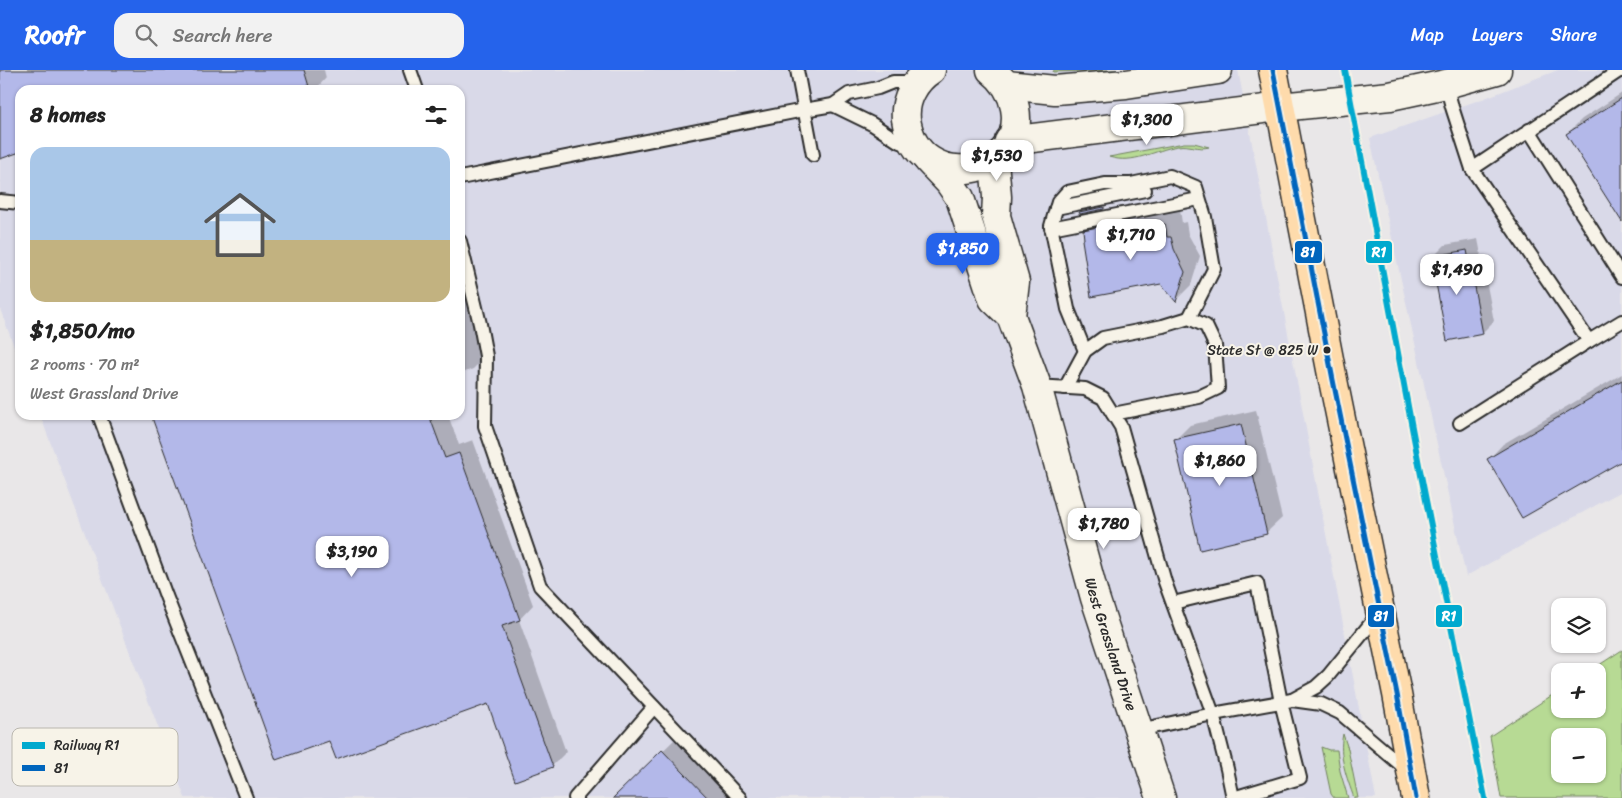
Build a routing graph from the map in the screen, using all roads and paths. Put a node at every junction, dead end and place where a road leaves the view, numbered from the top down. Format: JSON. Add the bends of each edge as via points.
{"nodes":[{"id":1,"x":410,"y":70,"type":"edge"},
{"id":2,"x":797,"y":70,"type":"edge"},
{"id":3,"x":1218,"y":70,"type":"edge"},
{"id":4,"x":1273,"y":70,"type":"edge"},
{"id":5,"x":1497,"y":70,"type":"edge"},
{"id":6,"x":1620,"y":71,"type":"edge"},
{"id":7,"x":924,"y":76,"type":"edge"},
{"id":8,"x":999,"y":78,"type":"edge"},
{"id":9,"x":1446,"y":84,"type":"junction"},
{"id":10,"x":415,"y":85,"type":"edge"},
{"id":11,"x":833,"y":106,"type":"junction"},
{"id":12,"x":1280,"y":107,"type":"junction"},
{"id":13,"x":804,"y":110,"type":"junction"},
{"id":14,"x":1529,"y":130,"type":"junction"},
{"id":15,"x":1002,"y":151,"type":"junction"},
{"id":16,"x":923,"y":154,"type":"junction"},
{"id":17,"x":813,"y":155,"type":"dead end"},
{"id":18,"x":1472,"y":168,"type":"junction"},
{"id":19,"x":465,"y":177,"type":"edge"},
{"id":20,"x":1198,"y":195,"type":"junction"},
{"id":21,"x":0,"y":201,"type":"edge"},
{"id":22,"x":15,"y":202,"type":"edge"},
{"id":23,"x":1053,"y":219,"type":"junction"},
{"id":24,"x":465,"y":262,"type":"edge"},
{"id":25,"x":1622,"y":277,"type":"edge"},
{"id":26,"x":1010,"y":316,"type":"junction"},
{"id":27,"x":1189,"y":318,"type":"junction"},
{"id":28,"x":1622,"y":321,"type":"edge"},
{"id":29,"x":1589,"y":342,"type":"junction"},
{"id":30,"x":1084,"y":351,"type":"junction"},
{"id":31,"x":1037,"y":386,"type":"junction"},
{"id":32,"x":1065,"y":388,"type":"junction"},
{"id":33,"x":1113,"y":414,"type":"junction"},
{"id":34,"x":101,"y":420,"type":"edge"},
{"id":35,"x":1460,"y":423,"type":"dead end"},
{"id":36,"x":1173,"y":603,"type":"junction"},
{"id":37,"x":1380,"y":612,"type":"junction"},
{"id":38,"x":1287,"y":701,"type":"junction"},
{"id":39,"x":654,"y":706,"type":"junction"},
{"id":40,"x":1213,"y":714,"type":"junction"},
{"id":41,"x":1139,"y":730,"type":"junction"},
{"id":42,"x":1413,"y":786,"type":"edge"},
{"id":43,"x":246,"y":798,"type":"edge"},
{"id":44,"x":575,"y":798,"type":"edge"},
{"id":45,"x":740,"y":798,"type":"edge"},
{"id":46,"x":1162,"y":798,"type":"edge"},
{"id":47,"x":1233,"y":798,"type":"edge"}],
"edges":[{"from":1,"to":10,"type":"lane"},
{"from":2,"to":13,"type":"lane"},
{"from":3,"to":8,"type":"street","via":[[1126,84],[1055,90]]},
{"from":4,"to":12,"type":"main road"},
{"from":5,"to":9,"type":"street"},
{"from":6,"to":14,"type":"lane"},
{"from":7,"to":11,"type":"lane","via":[[849,94]]},
{"from":7,"to":16,"type":"street","name":"West Grassland Drive","via":[[908,98],[906,115],[908,133]]},
{"from":8,"to":15,"type":"street","name":"West Grassland Drive","via":[[1013,98],[1016,113],[1014,128]]},
{"from":9,"to":12,"type":"street","via":[[1390,96]]},
{"from":9,"to":18,"type":"lane"},
{"from":11,"to":13,"type":"lane"},
{"from":11,"to":16,"type":"lane"},
{"from":12,"to":15,"type":"street"},
{"from":12,"to":37,"type":"main road"},
{"from":13,"to":17,"type":"lane"},
{"from":13,"to":19,"type":"lane"},
{"from":14,"to":18,"type":"lane"},
{"from":14,"to":25,"type":"lane"},
{"from":15,"to":16,"type":"street","via":[[978,168],[961,171],[944,168]]},
{"from":15,"to":26,"type":"street","name":"West Grassland Drive","via":[[996,216],[1015,282]]},
{"from":16,"to":26,"type":"street","name":"West Grassland Drive","via":[[960,198],[993,299]]},
{"from":18,"to":29,"type":"lane"},
{"from":20,"to":23,"type":"lane"},
{"from":20,"to":23,"type":"lane","via":[[1196,187],[1170,176],[1131,184],[1105,184],[1067,192],[1058,202]]},
{"from":20,"to":27,"type":"lane","via":[[1214,269]]},
{"from":21,"to":22,"type":"lane"},
{"from":23,"to":30,"type":"lane","via":[[1068,309]]},
{"from":24,"to":39,"type":"lane","via":[[486,356],[485,426],[540,586]]},
{"from":26,"to":31,"type":"street","name":"West Grassland Drive"},
{"from":27,"to":30,"type":"lane","via":[[1103,338]]},
{"from":27,"to":33,"type":"lane","via":[[1206,326],[1215,345],[1218,388],[1199,397]]},
{"from":28,"to":29,"type":"lane"},
{"from":29,"to":35,"type":"lane"},
{"from":30,"to":32,"type":"lane"},
{"from":31,"to":32,"type":"lane"},
{"from":31,"to":41,"type":"street","name":"West Grassland Drive","via":[[1095,598]]},
{"from":32,"to":33,"type":"lane","via":[[1086,389],[1103,398]]},
{"from":33,"to":36,"type":"lane","via":[[1121,427]]},
{"from":34,"to":43,"type":"lane"},
{"from":36,"to":38,"type":"lane","via":[[1257,583]]},
{"from":36,"to":40,"type":"lane"},
{"from":37,"to":38,"type":"lane","via":[[1328,676],[1316,687]]},
{"from":37,"to":42,"type":"main road"},
{"from":38,"to":40,"type":"lane"},
{"from":38,"to":42,"type":"lane","via":[[1321,704],[1340,714]]},
{"from":38,"to":47,"type":"lane","via":[[1300,778]]},
{"from":39,"to":44,"type":"lane"},
{"from":39,"to":45,"type":"lane"},
{"from":40,"to":41,"type":"lane"},
{"from":40,"to":47,"type":"lane"},
{"from":41,"to":46,"type":"street","name":"West Grassland Drive"}]}
